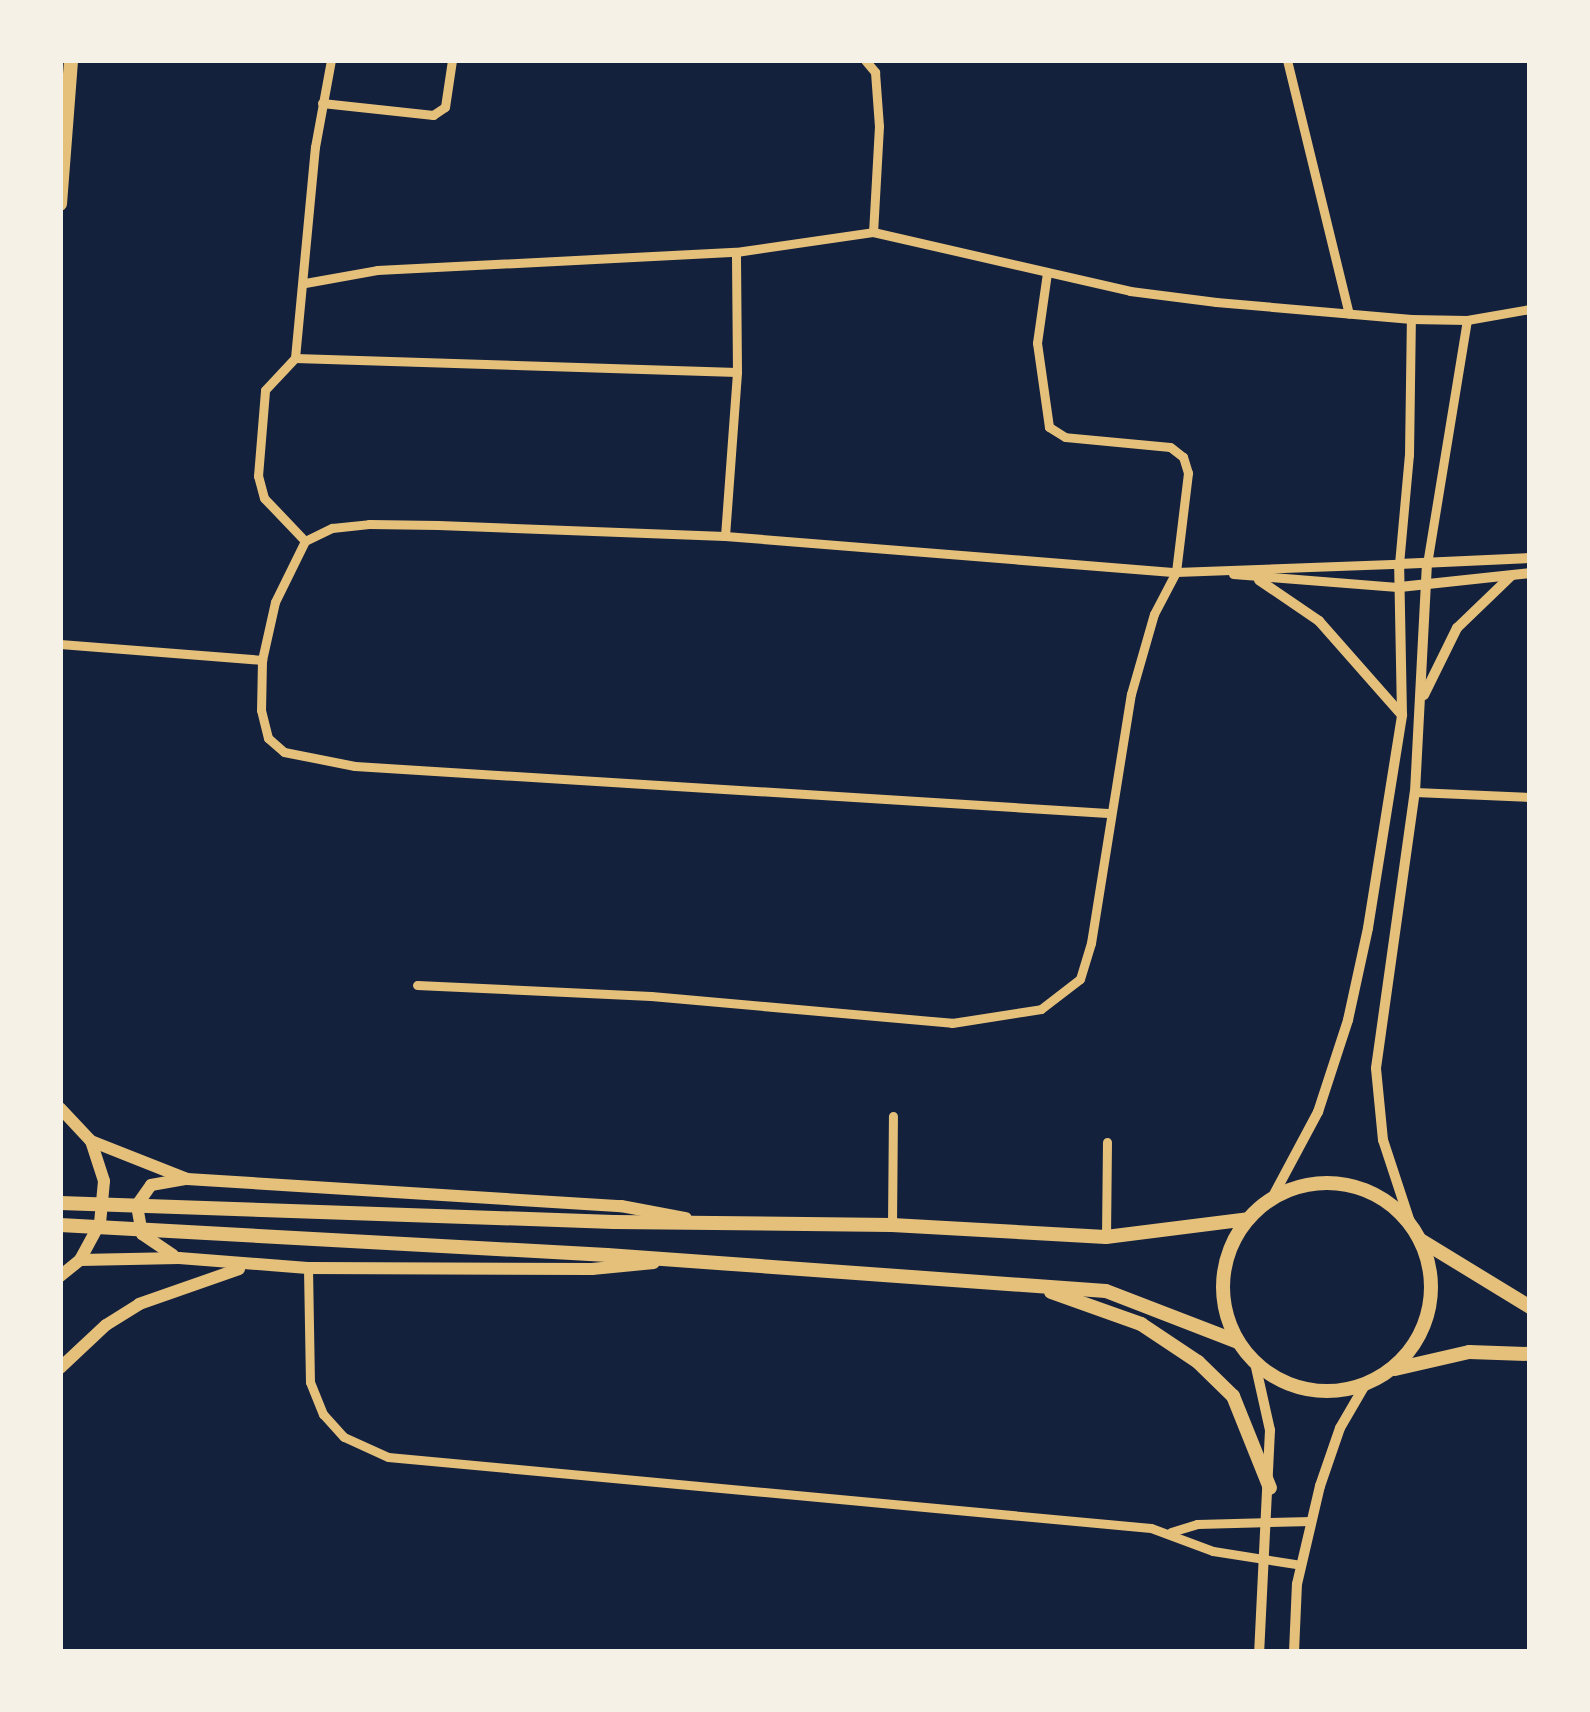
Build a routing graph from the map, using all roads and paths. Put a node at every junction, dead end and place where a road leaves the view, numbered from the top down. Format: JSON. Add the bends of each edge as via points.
{"nodes":[{"id":1,"x":71,"y":60,"type":"edge"},
{"id":2,"x":331,"y":60,"type":"edge"},
{"id":3,"x":452,"y":60,"type":"edge"},
{"id":4,"x":865,"y":60,"type":"edge"},
{"id":5,"x":1287,"y":60,"type":"edge"},
{"id":6,"x":322,"y":103,"type":"junction"},
{"id":7,"x":60,"y":204,"type":"edge"},
{"id":8,"x":873,"y":232,"type":"junction"},
{"id":9,"x":736,"y":252,"type":"junction"},
{"id":10,"x":1047,"y":273,"type":"junction"},
{"id":11,"x":305,"y":283,"type":"junction"},
{"id":12,"x":1530,"y":309,"type":"edge"},
{"id":13,"x":1348,"y":314,"type":"junction"},
{"id":14,"x":1412,"y":320,"type":"junction"},
{"id":15,"x":1467,"y":320,"type":"junction"},
{"id":16,"x":295,"y":358,"type":"junction"},
{"id":17,"x":737,"y":372,"type":"junction"},
{"id":18,"x":725,"y":536,"type":"junction"},
{"id":19,"x":305,"y":541,"type":"junction"},
{"id":20,"x":1530,"y":558,"type":"edge"},
{"id":21,"x":1400,"y":564,"type":"junction"},
{"id":22,"x":1427,"y":564,"type":"junction"},
{"id":23,"x":1176,"y":572,"type":"junction"},
{"id":24,"x":1228,"y":572,"type":"junction"},
{"id":25,"x":1530,"y":573,"type":"edge"},
{"id":26,"x":1511,"y":576,"type":"junction"},
{"id":27,"x":1259,"y":580,"type":"junction"},
{"id":28,"x":1423,"y":585,"type":"junction"},
{"id":29,"x":1400,"y":587,"type":"junction"},
{"id":30,"x":60,"y":644,"type":"edge"},
{"id":31,"x":262,"y":660,"type":"junction"},
{"id":32,"x":1422,"y":698,"type":"junction"},
{"id":33,"x":1402,"y":715,"type":"junction"},
{"id":34,"x":1415,"y":792,"type":"junction"},
{"id":35,"x":1530,"y":797,"type":"edge"},
{"id":36,"x":1108,"y":814,"type":"junction"},
{"id":37,"x":417,"y":986,"type":"dead end"},
{"id":38,"x":60,"y":1108,"type":"edge"},
{"id":39,"x":893,"y":1116,"type":"dead end"},
{"id":40,"x":91,"y":1141,"type":"junction"},
{"id":41,"x":1107,"y":1142,"type":"dead end"},
{"id":42,"x":187,"y":1179,"type":"junction"},
{"id":43,"x":1271,"y":1198,"type":"junction"},
{"id":44,"x":60,"y":1203,"type":"edge"},
{"id":45,"x":693,"y":1220,"type":"junction"},
{"id":46,"x":1248,"y":1220,"type":"junction"},
{"id":47,"x":60,"y":1225,"type":"edge"},
{"id":48,"x":892,"y":1225,"type":"junction"},
{"id":49,"x":1411,"y":1225,"type":"junction"},
{"id":50,"x":1106,"y":1238,"type":"junction"},
{"id":51,"x":1420,"y":1240,"type":"junction"},
{"id":52,"x":179,"y":1258,"type":"junction"},
{"id":53,"x":80,"y":1260,"type":"junction"},
{"id":54,"x":686,"y":1260,"type":"junction"},
{"id":55,"x":244,"y":1267,"type":"junction"},
{"id":56,"x":308,"y":1268,"type":"junction"},
{"id":57,"x":60,"y":1276,"type":"edge"},
{"id":58,"x":1029,"y":1285,"type":"junction"},
{"id":59,"x":1530,"y":1307,"type":"edge"},
{"id":60,"x":1238,"y":1342,"type":"junction"},
{"id":61,"x":1530,"y":1354,"type":"edge"},
{"id":62,"x":1255,"y":1363,"type":"junction"},
{"id":63,"x":60,"y":1368,"type":"edge"},
{"id":64,"x":1390,"y":1371,"type":"junction"},
{"id":65,"x":1365,"y":1385,"type":"junction"},
{"id":66,"x":1270,"y":1488,"type":"junction"},
{"id":67,"x":1311,"y":1521,"type":"junction"},
{"id":68,"x":1269,"y":1522,"type":"junction"},
{"id":69,"x":1171,"y":1532,"type":"junction"},
{"id":70,"x":1266,"y":1560,"type":"junction"},
{"id":71,"x":1301,"y":1564,"type":"junction"},
{"id":72,"x":1259,"y":1652,"type":"edge"},
{"id":73,"x":1294,"y":1652,"type":"edge"}],
"edges":[{"from":1,"to":7,"type":"highway"},
{"from":2,"to":6,"type":"street"},
{"from":3,"to":6,"type":"street","via":[[445,107],[433,115]]},
{"from":4,"to":8,"type":"street","via":[[875,72],[879,126]]},
{"from":5,"to":13,"type":"street"},
{"from":6,"to":11,"type":"street"},
{"from":8,"to":9,"type":"street"},
{"from":8,"to":10,"type":"street"},
{"from":9,"to":11,"type":"street","via":[[377,271]]},
{"from":9,"to":17,"type":"street"},
{"from":10,"to":13,"type":"street","via":[[1130,291]]},
{"from":10,"to":23,"type":"street","via":[[1037,343],[1048,427],[1065,436],[1150,443],[1183,457]]},
{"from":11,"to":16,"type":"street"},
{"from":12,"to":15,"type":"street"},
{"from":13,"to":14,"type":"street"},
{"from":14,"to":15,"type":"street"},
{"from":14,"to":21,"type":"street"},
{"from":15,"to":22,"type":"street"},
{"from":16,"to":17,"type":"street"},
{"from":16,"to":19,"type":"street","via":[[265,390],[258,476],[264,498]]},
{"from":17,"to":18,"type":"street"},
{"from":18,"to":19,"type":"street","via":[[369,524]]},
{"from":18,"to":23,"type":"street"},
{"from":19,"to":31,"type":"street","via":[[275,602]]},
{"from":20,"to":22,"type":"street"},
{"from":21,"to":22,"type":"street"},
{"from":21,"to":24,"type":"street"},
{"from":21,"to":29,"type":"street"},
{"from":22,"to":28,"type":"street"},
{"from":23,"to":24,"type":"street"},
{"from":23,"to":36,"type":"street","via":[[1145,638]]},
{"from":24,"to":27,"type":"street"},
{"from":25,"to":26,"type":"street"},
{"from":26,"to":28,"type":"street"},
{"from":26,"to":32,"type":"street","via":[[1457,628]]},
{"from":27,"to":29,"type":"street"},
{"from":27,"to":33,"type":"street","via":[[1319,621]]},
{"from":28,"to":29,"type":"street"},
{"from":28,"to":32,"type":"street"},
{"from":29,"to":33,"type":"street"},
{"from":30,"to":31,"type":"street"},
{"from":31,"to":36,"type":"street","via":[[268,738],[306,758]]},
{"from":32,"to":34,"type":"street"},
{"from":33,"to":43,"type":"street","via":[[1348,1020],[1318,1112]]},
{"from":34,"to":35,"type":"street"},
{"from":34,"to":49,"type":"street","via":[[1376,1068],[1383,1140]]},
{"from":36,"to":37,"type":"street","via":[[1079,979],[1041,1009],[952,1023],[651,996]]},
{"from":38,"to":40,"type":"main road"},
{"from":39,"to":48,"type":"street"},
{"from":40,"to":42,"type":"main road"},
{"from":40,"to":53,"type":"main road","via":[[104,1181],[100,1223]]},
{"from":41,"to":50,"type":"street"},
{"from":42,"to":45,"type":"main road","via":[[621,1206]]},
{"from":42,"to":52,"type":"main road","via":[[151,1184],[137,1205],[142,1234]]},
{"from":43,"to":46,"type":"highway"},
{"from":43,"to":49,"type":"highway","via":[[1309,1185],[1360,1188]]},
{"from":44,"to":45,"type":"highway"},
{"from":45,"to":48,"type":"highway"},
{"from":46,"to":50,"type":"highway"},
{"from":46,"to":60,"type":"highway","via":[[1233,1241],[1222,1292]]},
{"from":47,"to":54,"type":"highway"},
{"from":48,"to":50,"type":"highway"},
{"from":49,"to":51,"type":"highway"},
{"from":51,"to":59,"type":"highway"},
{"from":51,"to":64,"type":"highway","via":[[1430,1268],[1428,1310],[1411,1350]]},
{"from":52,"to":53,"type":"main road"},
{"from":52,"to":55,"type":"main road"},
{"from":53,"to":57,"type":"main road"},
{"from":54,"to":56,"type":"main road","via":[[592,1269]]},
{"from":54,"to":58,"type":"highway"},
{"from":55,"to":56,"type":"main road"},
{"from":55,"to":63,"type":"main road","via":[[139,1304]]},
{"from":56,"to":69,"type":"street","via":[[310,1382],[322,1414],[344,1437],[388,1457]]},
{"from":58,"to":60,"type":"highway","via":[[1106,1291]]},
{"from":58,"to":66,"type":"highway","via":[[1141,1324],[1198,1362],[1233,1396]]},
{"from":60,"to":62,"type":"highway"},
{"from":61,"to":64,"type":"highway","via":[[1469,1352]]},
{"from":62,"to":65,"type":"highway","via":[[1307,1390]]},
{"from":62,"to":66,"type":"street","via":[[1270,1430]]},
{"from":64,"to":65,"type":"highway"},
{"from":65,"to":67,"type":"street","via":[[1340,1428]]},
{"from":66,"to":68,"type":"street"},
{"from":67,"to":68,"type":"street"},
{"from":67,"to":71,"type":"street"},
{"from":68,"to":69,"type":"street"},
{"from":68,"to":70,"type":"street"},
{"from":69,"to":70,"type":"street","via":[[1198,1547]]},
{"from":70,"to":71,"type":"street"},
{"from":70,"to":72,"type":"street"},
{"from":71,"to":73,"type":"street"}]}
